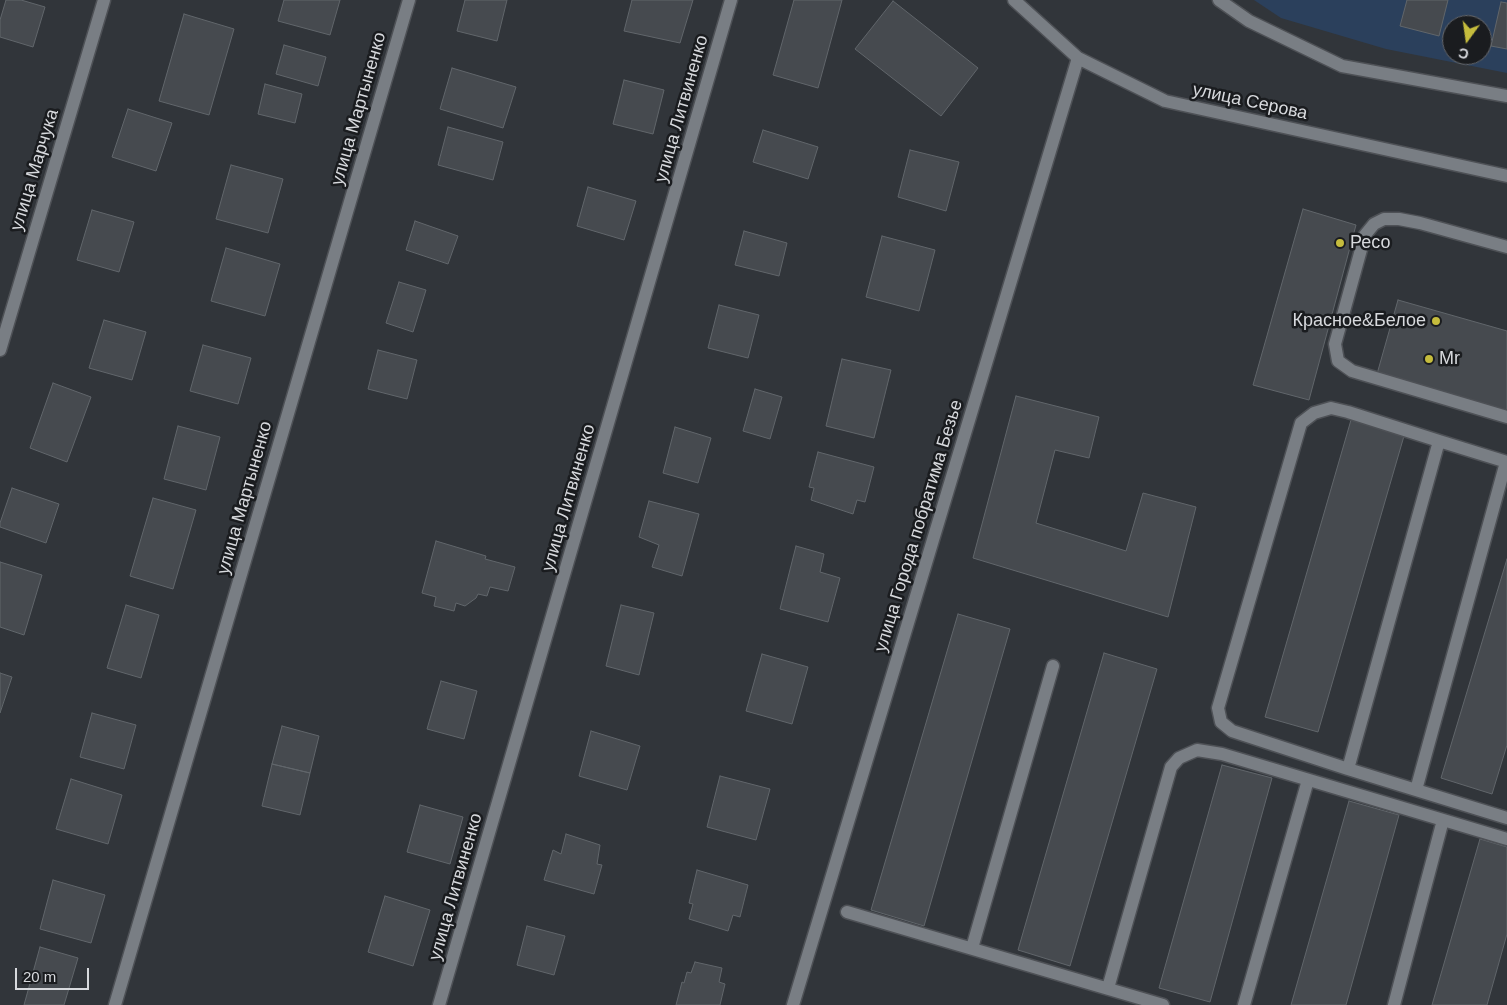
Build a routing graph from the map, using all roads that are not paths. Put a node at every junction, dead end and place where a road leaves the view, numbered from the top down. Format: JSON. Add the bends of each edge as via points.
{"nodes":[{"id":1,"x":104,"y":0,"type":"edge"},
{"id":2,"x":409,"y":0,"type":"edge"},
{"id":3,"x":731,"y":0,"type":"edge"},
{"id":4,"x":1014,"y":0,"type":"edge"},
{"id":5,"x":1219,"y":0,"type":"edge"},
{"id":6,"x":1078,"y":58,"type":"junction"},
{"id":7,"x":1507,"y":96,"type":"edge"},
{"id":8,"x":1507,"y":176,"type":"edge"},
{"id":9,"x":1507,"y":248,"type":"edge"},
{"id":10,"x":0,"y":350,"type":"edge"},
{"id":11,"x":1507,"y":417,"type":"edge"},
{"id":12,"x":1440,"y":441,"type":"junction"},
{"id":13,"x":1506,"y":462,"type":"edge"},
{"id":14,"x":1053,"y":666,"type":"dead end"},
{"id":15,"x":1348,"y":769,"type":"junction"},
{"id":16,"x":1308,"y":780,"type":"junction"},
{"id":17,"x":1416,"y":790,"type":"junction"},
{"id":18,"x":1507,"y":818,"type":"edge"},
{"id":19,"x":1443,"y":820,"type":"junction"},
{"id":20,"x":1507,"y":839,"type":"edge"},
{"id":21,"x":847,"y":912,"type":"dead end"},
{"id":22,"x":972,"y":948,"type":"junction"},
{"id":23,"x":1108,"y":988,"type":"junction"},
{"id":24,"x":115,"y":1005,"type":"edge"},
{"id":25,"x":439,"y":1005,"type":"edge"},
{"id":26,"x":793,"y":1005,"type":"edge"},
{"id":27,"x":1163,"y":1005,"type":"edge"},
{"id":28,"x":1244,"y":1005,"type":"edge"},
{"id":29,"x":1394,"y":1005,"type":"edge"}],
"edges":[{"from":1,"to":10,"type":"street","name":"улица Марчука"},
{"from":2,"to":24,"type":"street","name":"улица Мартыненко"},
{"from":3,"to":25,"type":"street","name":"улица Литвиненко"},
{"from":4,"to":6,"type":"street","name":"улица Серова"},
{"from":5,"to":7,"type":"street","via":[[1249,21],[1342,66]]},
{"from":6,"to":8,"type":"street","name":"улица Серова","via":[[1165,101]]},
{"from":6,"to":26,"type":"street","name":"улица Города побратима Безье"},
{"from":9,"to":11,"type":"street","via":[[1399,219],[1384,219],[1374,224],[1365,236],[1335,344],[1338,361],[1352,371]]},
{"from":12,"to":13,"type":"street"},
{"from":12,"to":15,"type":"street"},
{"from":12,"to":15,"type":"street","via":[[1331,408],[1314,413],[1301,422],[1218,708],[1221,722],[1232,731]]},
{"from":13,"to":17,"type":"street"},
{"from":14,"to":22,"type":"street"},
{"from":15,"to":17,"type":"street"},
{"from":16,"to":19,"type":"street"},
{"from":16,"to":23,"type":"street","via":[[1222,754],[1197,750],[1178,758],[1171,767]]},
{"from":16,"to":28,"type":"street"},
{"from":17,"to":18,"type":"street"},
{"from":19,"to":20,"type":"street"},
{"from":19,"to":29,"type":"street"},
{"from":21,"to":22,"type":"street"},
{"from":22,"to":23,"type":"street"},
{"from":23,"to":27,"type":"street"}]}
